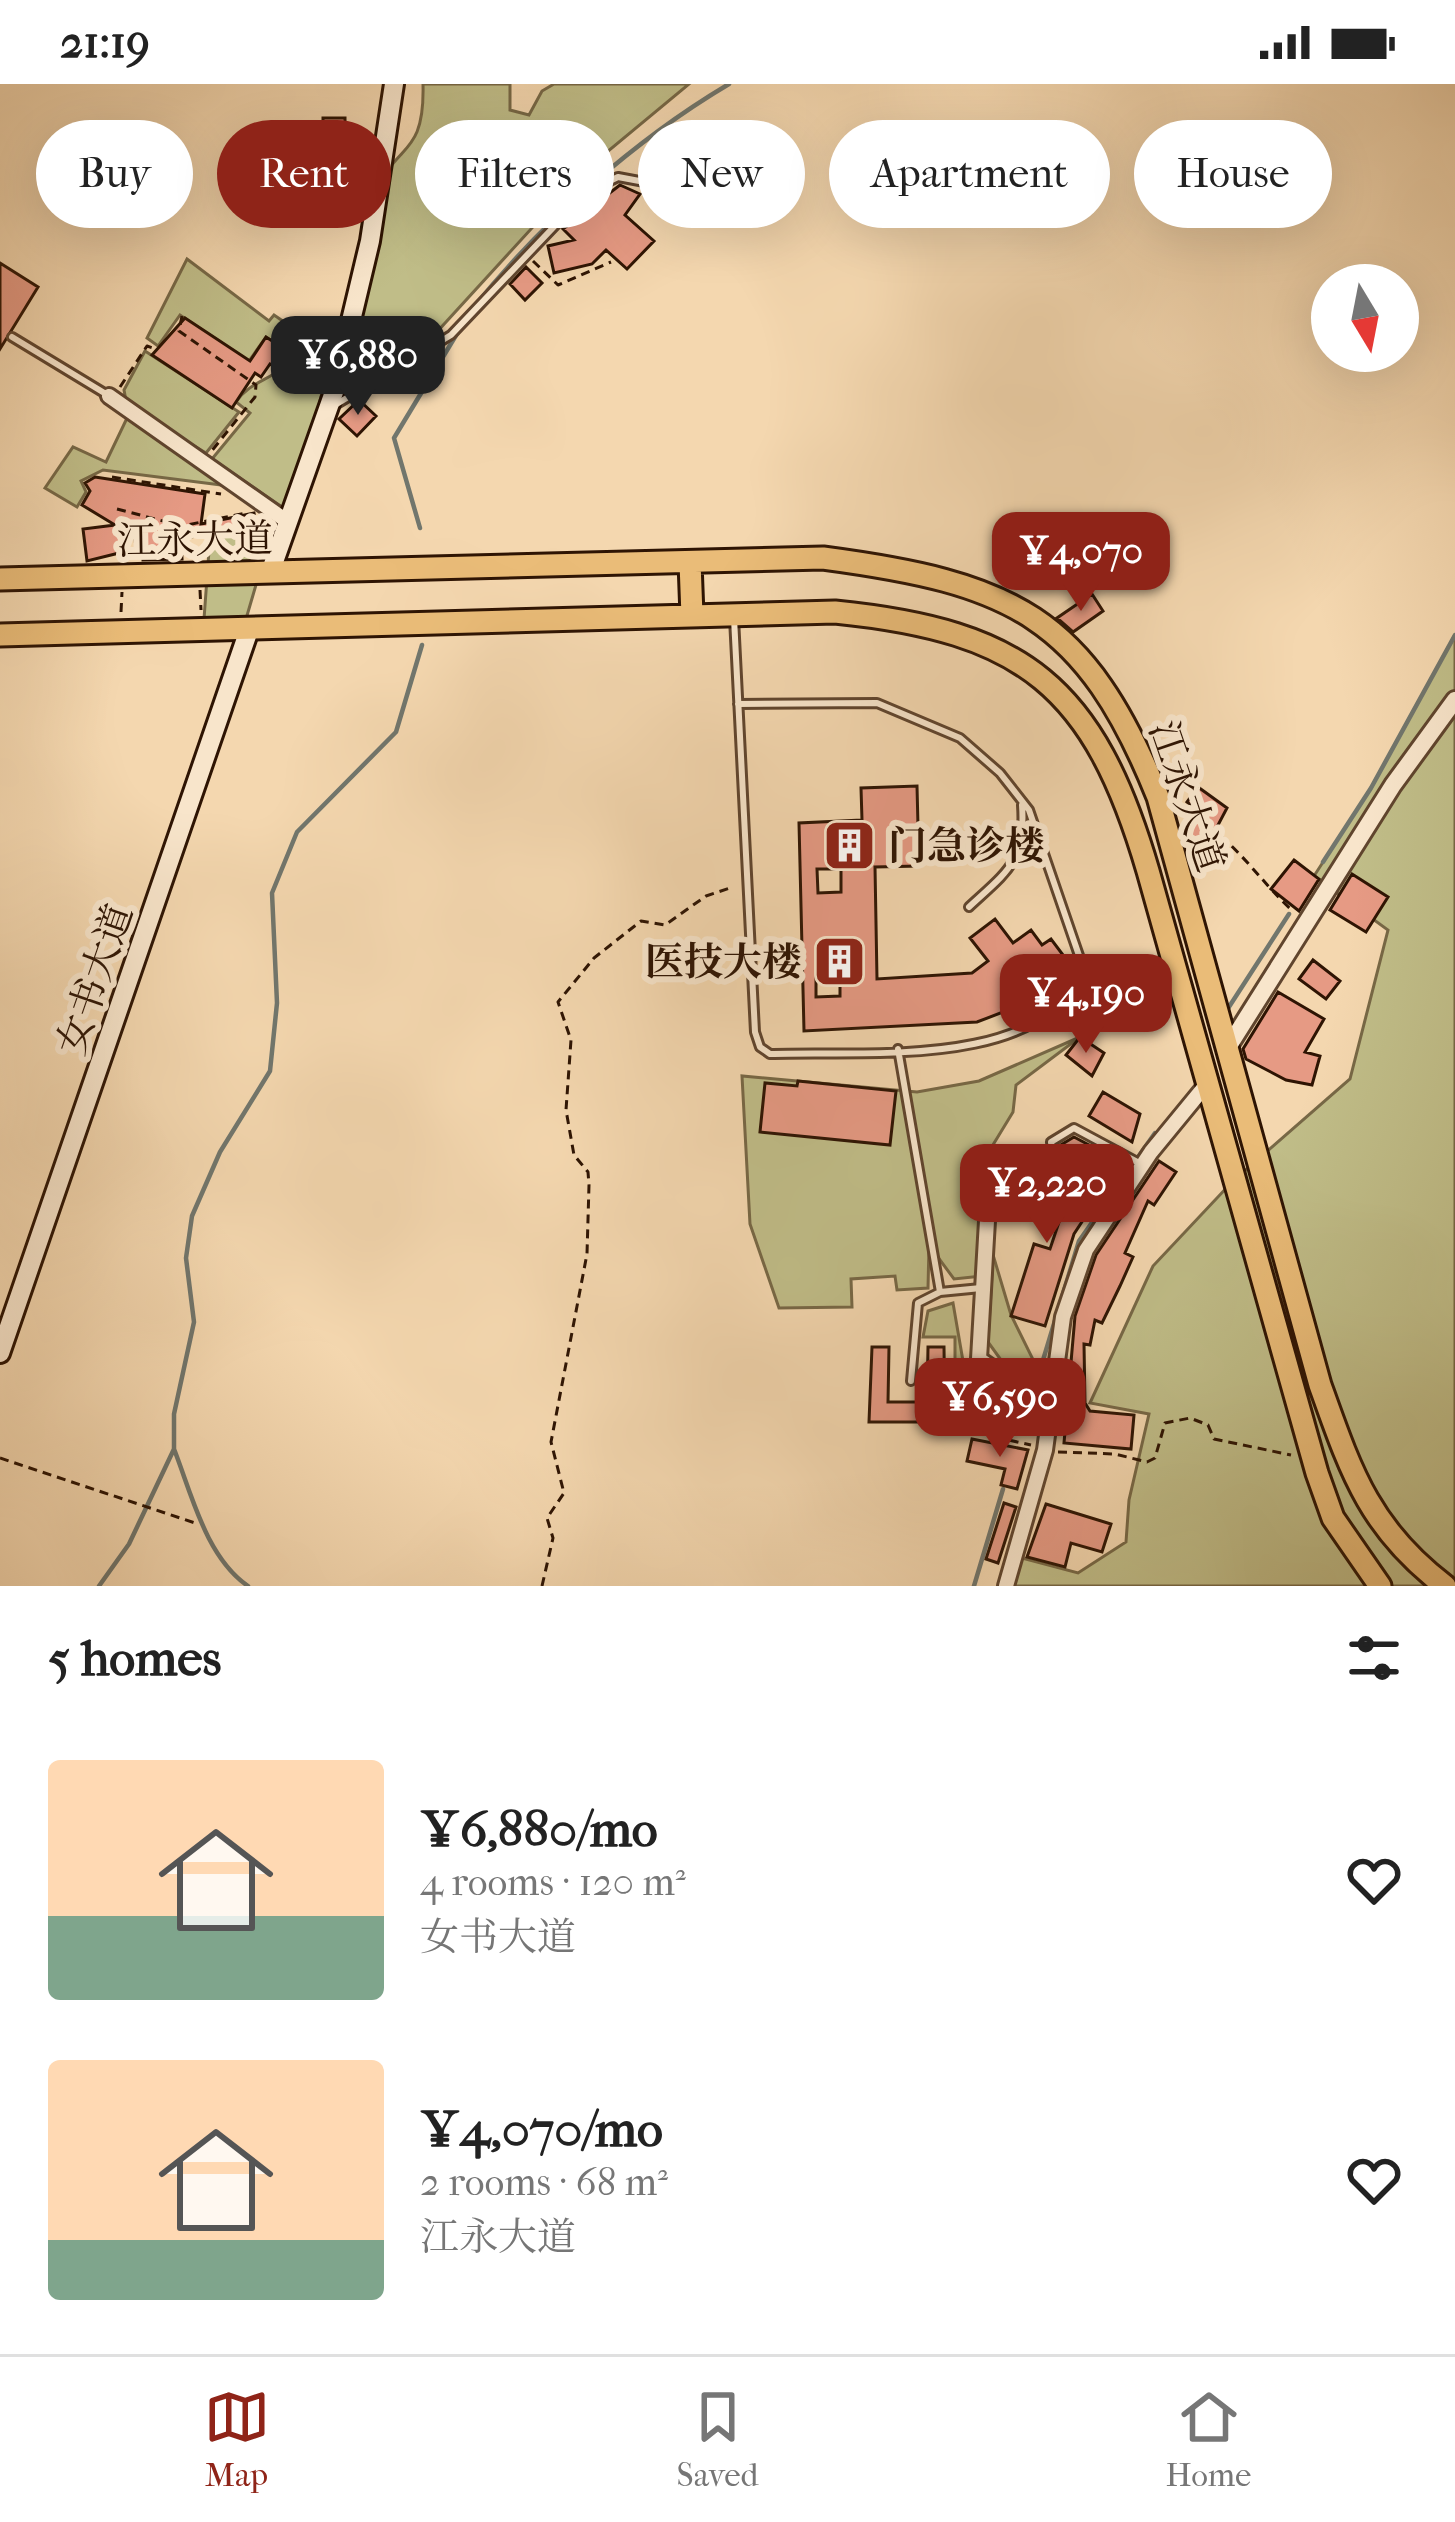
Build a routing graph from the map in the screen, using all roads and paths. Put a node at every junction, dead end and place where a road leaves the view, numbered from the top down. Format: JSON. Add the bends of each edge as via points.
{"nodes":[{"id":1,"x":394,"y":84,"type":"edge"},
{"id":2,"x":638,"y":181,"type":"edge"},
{"id":3,"x":527,"y":256,"type":"junction"},
{"id":4,"x":611,"y":262,"type":"dead end"},
{"id":5,"x":182,"y":316,"type":"dead end"},
{"id":6,"x":12,"y":338,"type":"dead end"},
{"id":7,"x":156,"y":350,"type":"dead end"},
{"id":8,"x":110,"y":398,"type":"junction"},
{"id":9,"x":234,"y":406,"type":"dead end"},
{"id":10,"x":327,"y":410,"type":"junction"},
{"id":11,"x":243,"y":412,"type":"junction"},
{"id":12,"x":203,"y":462,"type":"junction"},
{"id":13,"x":112,"y":477,"type":"dead end"},
{"id":14,"x":247,"y":493,"type":"junction"},
{"id":15,"x":264,"y":505,"type":"junction"},
{"id":16,"x":117,"y":509,"type":"dead end"},
{"id":17,"x":288,"y":522,"type":"junction"},
{"id":18,"x":689,"y":562,"type":"junction"},
{"id":19,"x":270,"y":573,"type":"junction"},
{"id":20,"x":0,"y":579,"type":"edge"},
{"id":21,"x":733,"y":615,"type":"junction"},
{"id":22,"x":692,"y":616,"type":"junction"},
{"id":23,"x":250,"y":627,"type":"junction"},
{"id":24,"x":0,"y":635,"type":"edge"},
{"id":25,"x":1455,"y":700,"type":"edge"},
{"id":26,"x":738,"y":704,"type":"junction"},
{"id":27,"x":1022,"y":801,"type":"junction"},
{"id":28,"x":1164,"y":819,"type":"junction"},
{"id":29,"x":730,"y":888,"type":"dead end"},
{"id":30,"x":969,"y":908,"type":"dead end"},
{"id":31,"x":1306,"y":922,"type":"junction"},
{"id":32,"x":898,"y":1049,"type":"junction"},
{"id":33,"x":1227,"y":1049,"type":"junction"},
{"id":34,"x":1206,"y":1084,"type":"junction"},
{"id":35,"x":1137,"y":1162,"type":"junction"},
{"id":36,"x":990,"y":1169,"type":"dead end"},
{"id":37,"x":1108,"y":1203,"type":"junction"},
{"id":38,"x":981,"y":1288,"type":"junction"},
{"id":39,"x":940,"y":1292,"type":"junction"},
{"id":40,"x":0,"y":1353,"type":"edge"},
{"id":41,"x":911,"y":1381,"type":"dead end"},
{"id":42,"x":1052,"y":1410,"type":"junction"},
{"id":43,"x":995,"y":1437,"type":"dead end"},
{"id":44,"x":1045,"y":1450,"type":"junction"},
{"id":45,"x":1311,"y":1455,"type":"junction"},
{"id":46,"x":0,"y":1458,"type":"edge"},
{"id":47,"x":195,"y":1523,"type":"dead end"},
{"id":48,"x":542,"y":1586,"type":"edge"},
{"id":49,"x":1006,"y":1586,"type":"edge"},
{"id":50,"x":1380,"y":1586,"type":"edge"},
{"id":51,"x":1445,"y":1586,"type":"edge"}],
"edges":[{"from":1,"to":10,"type":"main road","via":[[370,241]]},
{"from":2,"to":3,"type":"lane","via":[[618,177],[587,192]]},
{"from":3,"to":4,"type":"path","via":[[558,285]]},
{"from":3,"to":10,"type":"lane","via":[[451,335]]},
{"from":5,"to":11,"type":"path","via":[[179,331],[256,386]]},
{"from":6,"to":8,"type":"lane"},
{"from":7,"to":8,"type":"path","via":[[147,346]]},
{"from":8,"to":12,"type":"street"},
{"from":9,"to":11,"type":"path"},
{"from":10,"to":17,"type":"main road"},
{"from":11,"to":12,"type":"path"},
{"from":12,"to":14,"type":"street"},
{"from":13,"to":14,"type":"path"},
{"from":14,"to":15,"type":"street"},
{"from":15,"to":16,"type":"path","via":[[182,526]]},
{"from":15,"to":17,"type":"street"},
{"from":17,"to":19,"type":"main road"},
{"from":18,"to":19,"type":"main road","name":"江永大道"},
{"from":18,"to":22,"type":"main road"},
{"from":18,"to":28,"type":"main road","name":"江永大道","via":[[824,558],[900,568],[1020,606],[1100,680]]},
{"from":19,"to":20,"type":"main road","name":"江永大道"},
{"from":21,"to":22,"type":"main road","name":"江永大道"},
{"from":21,"to":26,"type":"lane"},
{"from":21,"to":34,"type":"main road","name":"江永大道","via":[[835,612],[959,631],[1017,658],[1049,685],[1089,732],[1120,790]]},
{"from":22,"to":23,"type":"main road","name":"江永大道"},
{"from":23,"to":24,"type":"main road","name":"江永大道"},
{"from":23,"to":40,"type":"main road","name":"女书大道"},
{"from":25,"to":31,"type":"street"},
{"from":26,"to":27,"type":"lane","via":[[878,703],[960,738]]},
{"from":26,"to":32,"type":"lane","via":[[760,1047],[770,1054]]},
{"from":27,"to":30,"type":"lane","via":[[1024,839],[1013,866]]},
{"from":27,"to":32,"type":"lane","via":[[1085,974],[1057,1012],[1025,1030],[974,1046]]},
{"from":28,"to":31,"type":"path","via":[[1188,814],[1231,842],[1244,866]]},
{"from":28,"to":33,"type":"main road","name":"江永大道"},
{"from":29,"to":48,"type":"path","via":[[665,925],[641,921],[594,958],[559,1002],[571,1040],[566,1110],[574,1155],[588,1172],[589,1203],[587,1254],[551,1442],[564,1493],[547,1518],[553,1538]]},
{"from":31,"to":33,"type":"street"},
{"from":32,"to":39,"type":"lane"},
{"from":33,"to":51,"type":"main road","name":"江永大道","via":[[1348,1463],[1403,1554]]},
{"from":34,"to":35,"type":"street"},
{"from":34,"to":45,"type":"main road","name":"江永大道"},
{"from":35,"to":37,"type":"street"},
{"from":35,"to":37,"type":"lane","via":[[1074,1128],[1055,1136],[1054,1166]]},
{"from":36,"to":38,"type":"street"},
{"from":37,"to":42,"type":"street","via":[[1064,1317]]},
{"from":38,"to":39,"type":"lane"},
{"from":38,"to":42,"type":"street","via":[[979,1359]]},
{"from":39,"to":41,"type":"lane","via":[[913,1315]]},
{"from":42,"to":44,"type":"street"},
{"from":43,"to":44,"type":"path"},
{"from":44,"to":45,"type":"path","via":[[1147,1462],[1165,1423],[1190,1418],[1226,1445]]},
{"from":44,"to":49,"type":"street"},
{"from":45,"to":50,"type":"main road","name":"江永大道","via":[[1333,1518]]},
{"from":46,"to":47,"type":"path"}]}
